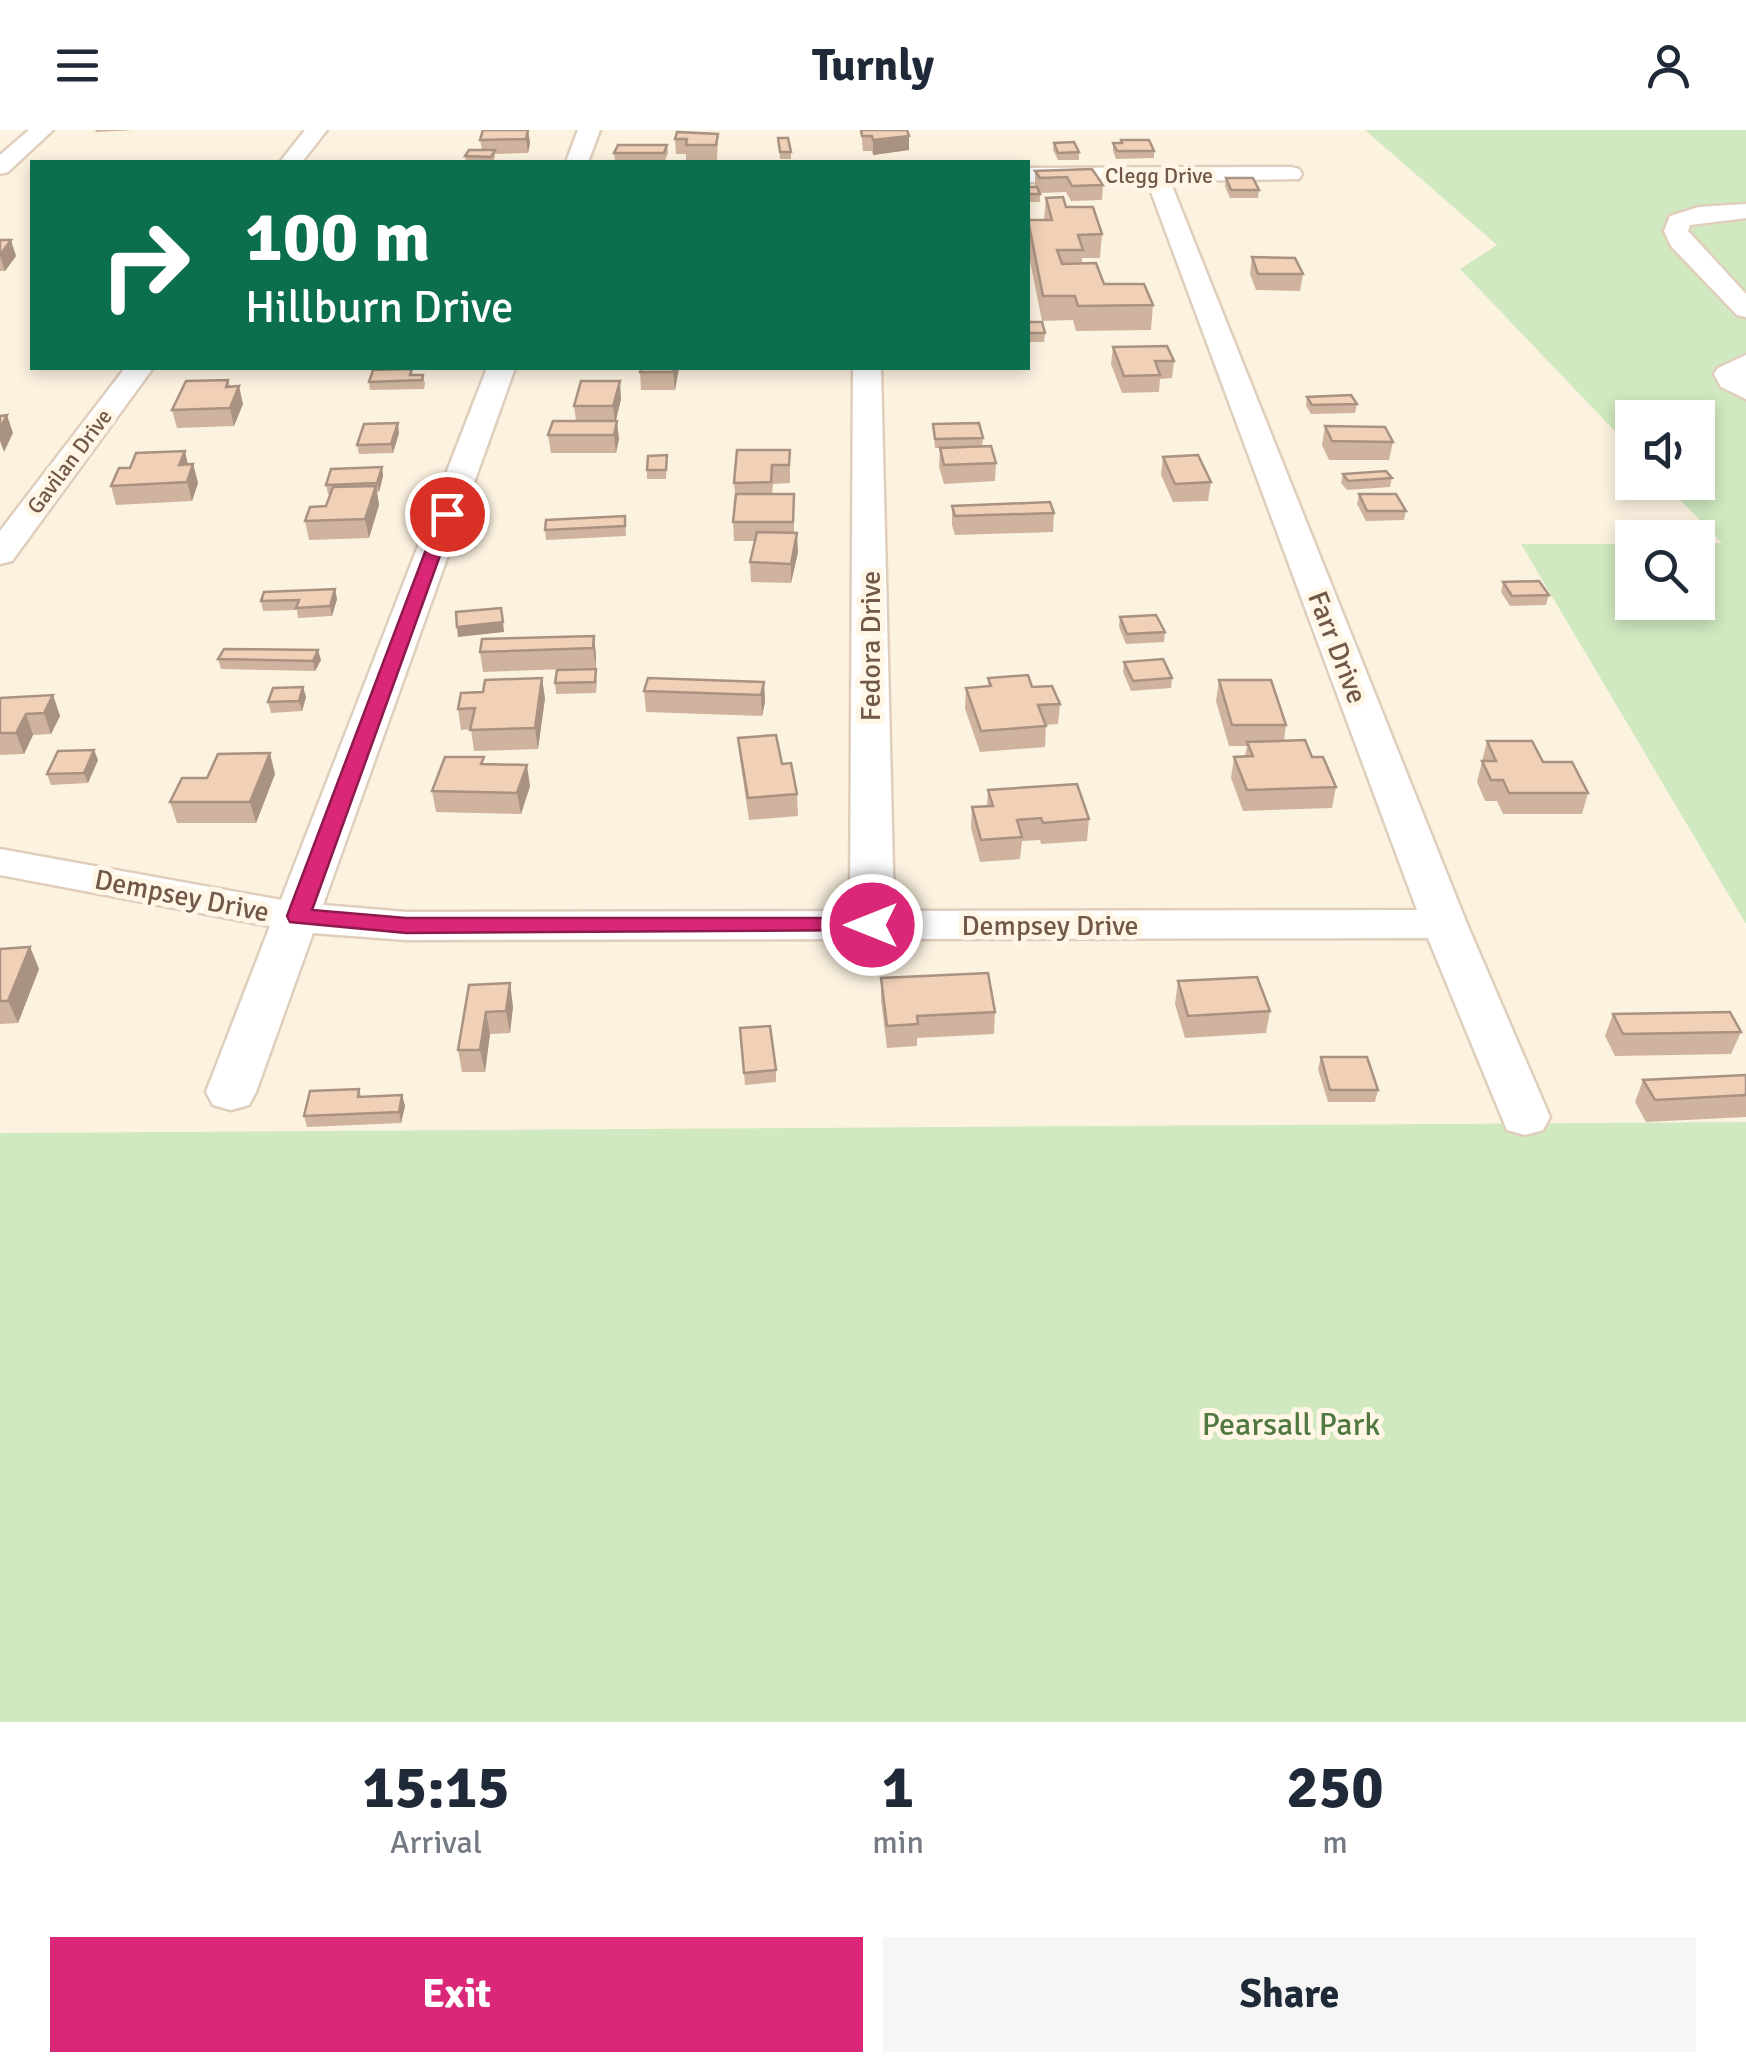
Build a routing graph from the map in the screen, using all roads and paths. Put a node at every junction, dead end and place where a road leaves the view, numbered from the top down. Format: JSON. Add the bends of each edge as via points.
{"nodes":[{"id":1,"x":42,"y":130,"type":"edge"},
{"id":2,"x":316,"y":130,"type":"edge"},
{"id":3,"x":589,"y":130,"type":"edge"},
{"id":4,"x":293,"y":160,"type":"edge"},
{"id":5,"x":578,"y":160,"type":"edge"},
{"id":6,"x":1291,"y":174,"type":"dead end"},
{"id":7,"x":5,"y":175,"type":"edge"},
{"id":8,"x":1156,"y":175,"type":"junction"},
{"id":9,"x":1030,"y":176,"type":"edge"},
{"id":10,"x":1746,"y":211,"type":"edge"},
{"id":11,"x":1746,"y":309,"type":"edge"},
{"id":12,"x":1746,"y":364,"type":"edge"},
{"id":13,"x":138,"y":370,"type":"edge"},
{"id":14,"x":500,"y":370,"type":"edge"},
{"id":15,"x":868,"y":370,"type":"edge"},
{"id":16,"x":1746,"y":390,"type":"edge"},
{"id":17,"x":0,"y":554,"type":"edge"},
{"id":18,"x":0,"y":862,"type":"edge"},
{"id":19,"x":298,"y":916,"type":"junction"},
{"id":20,"x":1445,"y":924,"type":"junction"},
{"id":21,"x":872,"y":925,"type":"junction"},
{"id":22,"x":232,"y":1092,"type":"dead end"},
{"id":23,"x":1525,"y":1117,"type":"dead end"}],
"edges":[{"from":1,"to":7,"type":"street"},
{"from":2,"to":4,"type":"street"},
{"from":3,"to":5,"type":"street"},
{"from":6,"to":8,"type":"street","name":"Clegg Drive"},
{"from":8,"to":9,"type":"street","name":"Clegg Drive"},
{"from":8,"to":20,"type":"street","name":"Farr Drive"},
{"from":10,"to":11,"type":"street","via":[[1699,214],[1679,221],[1676,230]]},
{"from":12,"to":16,"type":"street","via":[[1728,374]]},
{"from":13,"to":17,"type":"street","name":"Gavilan Drive"},
{"from":14,"to":19,"type":"street"},
{"from":15,"to":21,"type":"street","name":"Fedora Drive"},
{"from":18,"to":19,"type":"street","name":"Dempsey Drive"},
{"from":19,"to":21,"type":"street","name":"Dempsey Drive","via":[[406,926]]},
{"from":19,"to":22,"type":"street"},
{"from":20,"to":21,"type":"street","name":"Dempsey Drive"},
{"from":20,"to":23,"type":"street","name":"Farr Drive"}]}
